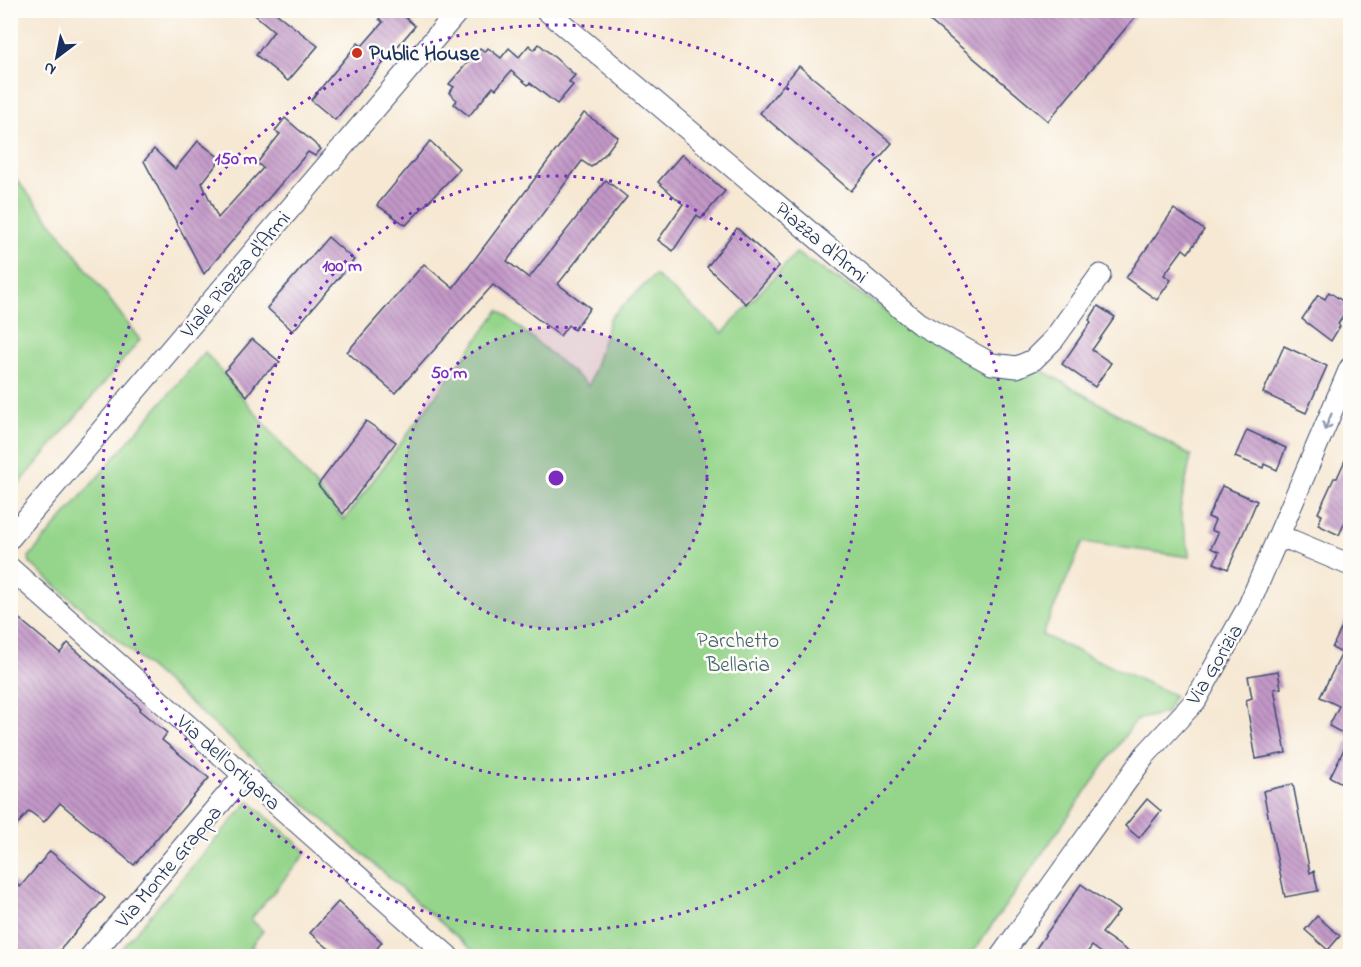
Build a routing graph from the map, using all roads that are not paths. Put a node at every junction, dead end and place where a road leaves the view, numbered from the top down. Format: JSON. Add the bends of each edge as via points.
{"nodes":[{"id":1,"x":459,"y":10,"type":"edge"},
{"id":2,"x":546,"y":10,"type":"edge"},
{"id":3,"x":1100,"y":275,"type":"dead end"},
{"id":4,"x":1348,"y":380,"type":"edge"},
{"id":5,"x":10,"y":538,"type":"edge"},
{"id":6,"x":1277,"y":542,"type":"junction"},
{"id":7,"x":1350,"y":565,"type":"edge"},
{"id":8,"x":10,"y":568,"type":"edge"},
{"id":9,"x":244,"y":775,"type":"junction"},
{"id":10,"x":91,"y":957,"type":"edge"},
{"id":11,"x":448,"y":957,"type":"edge"},
{"id":12,"x":1001,"y":957,"type":"edge"}],
"edges":[{"from":1,"to":5,"type":"street","name":"Viale Piazza d'Armi"},
{"from":2,"to":3,"type":"street","name":"Piazza d'Armi","via":[[918,323],[992,364],[1017,367],[1033,360],[1054,339]]},
{"from":4,"to":6,"type":"street","name":"Via Gorizia","one_way":true},
{"from":6,"to":7,"type":"street","via":[[1293,541]]},
{"from":6,"to":12,"type":"street","name":"Via Gorizia","via":[[1249,605],[1196,700],[1146,754]]},
{"from":8,"to":9,"type":"street","name":"Via dell'Ortigara"},
{"from":9,"to":10,"type":"street","name":"Via Monte Grappa"},
{"from":9,"to":11,"type":"street","name":"Via dell'Ortigara"}]}
